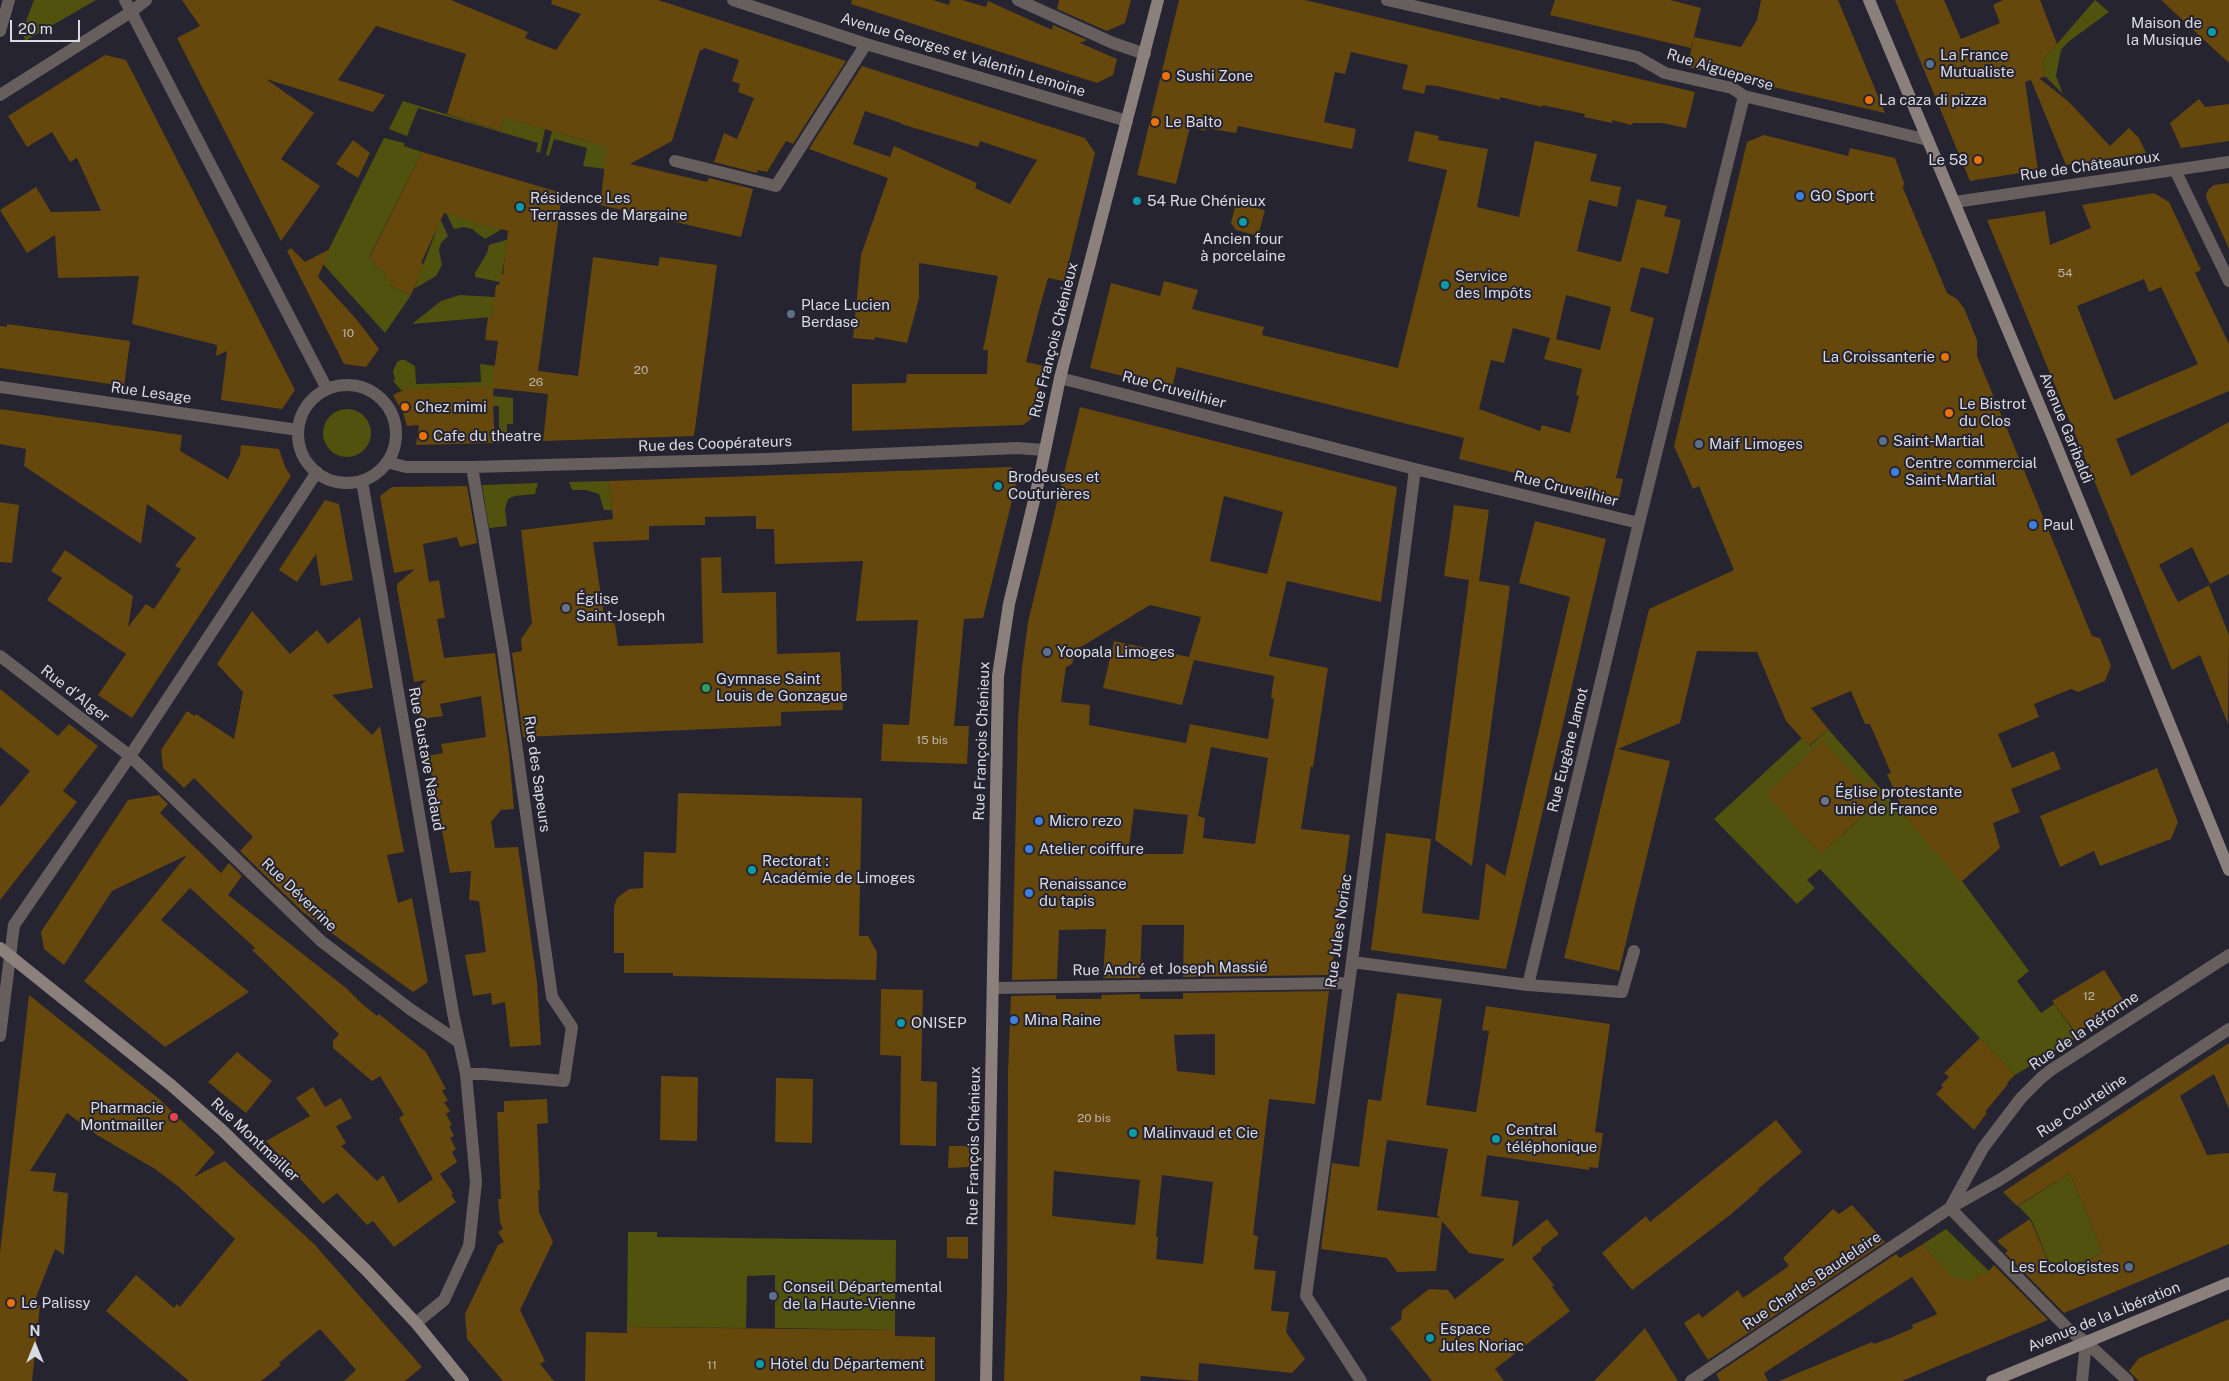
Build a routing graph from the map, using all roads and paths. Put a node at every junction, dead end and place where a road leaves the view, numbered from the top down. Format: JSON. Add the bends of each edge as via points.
{"nodes":[{"id":1,"x":9,"y":0,"type":"edge"},
{"id":2,"x":125,"y":0,"type":"edge"},
{"id":3,"x":146,"y":0,"type":"edge"},
{"id":4,"x":733,"y":0,"type":"edge"},
{"id":5,"x":1018,"y":0,"type":"edge"},
{"id":6,"x":1158,"y":0,"type":"edge"},
{"id":7,"x":1387,"y":0,"type":"edge"},
{"id":8,"x":1869,"y":0,"type":"edge"},
{"id":9,"x":131,"y":12,"type":"junction"},
{"id":10,"x":0,"y":30,"type":"edge"},
{"id":11,"x":866,"y":44,"type":"junction"},
{"id":12,"x":1145,"y":54,"type":"junction"},
{"id":13,"x":0,"y":95,"type":"edge"},
{"id":14,"x":1744,"y":96,"type":"junction"},
{"id":15,"x":1127,"y":121,"type":"junction"},
{"id":16,"x":1928,"y":140,"type":"junction"},
{"id":17,"x":674,"y":161,"type":"dead end"},
{"id":18,"x":2229,"y":162,"type":"edge"},
{"id":19,"x":2175,"y":170,"type":"junction"},
{"id":20,"x":1956,"y":202,"type":"junction"},
{"id":21,"x":2229,"y":281,"type":"edge"},
{"id":22,"x":1060,"y":378,"type":"junction"},
{"id":23,"x":0,"y":387,"type":"edge"},
{"id":24,"x":327,"y":389,"type":"junction"},
{"id":25,"x":298,"y":430,"type":"junction"},
{"id":26,"x":1044,"y":450,"type":"junction"},
{"id":27,"x":387,"y":462,"type":"junction"},
{"id":28,"x":472,"y":467,"type":"junction"},
{"id":29,"x":1415,"y":469,"type":"junction"},
{"id":30,"x":316,"y":472,"type":"junction"},
{"id":31,"x":362,"y":481,"type":"junction"},
{"id":32,"x":1640,"y":523,"type":"junction"},
{"id":33,"x":0,"y":656,"type":"edge"},
{"id":34,"x":130,"y":756,"type":"junction"},
{"id":35,"x":2229,"y":870,"type":"edge"},
{"id":36,"x":1634,"y":950,"type":"dead end"},
{"id":37,"x":4,"y":952,"type":"edge"},
{"id":38,"x":2229,"y":955,"type":"edge"},
{"id":39,"x":1352,"y":962,"type":"junction"},
{"id":40,"x":1348,"y":983,"type":"junction"},
{"id":41,"x":1528,"y":985,"type":"junction"},
{"id":42,"x":993,"y":988,"type":"junction"},
{"id":43,"x":2229,"y":1029,"type":"edge"},
{"id":44,"x":0,"y":1036,"type":"edge"},
{"id":45,"x":459,"y":1042,"type":"junction"},
{"id":46,"x":466,"y":1074,"type":"junction"},
{"id":47,"x":1950,"y":1208,"type":"junction"},
{"id":48,"x":2229,"y":1283,"type":"edge"},
{"id":49,"x":416,"y":1324,"type":"junction"},
{"id":50,"x":2086,"y":1342,"type":"junction"},
{"id":51,"x":463,"y":1381,"type":"edge"},
{"id":52,"x":986,"y":1381,"type":"edge"},
{"id":53,"x":1361,"y":1381,"type":"edge"},
{"id":54,"x":1692,"y":1381,"type":"edge"},
{"id":55,"x":1992,"y":1381,"type":"edge"},
{"id":56,"x":2082,"y":1381,"type":"edge"},
{"id":57,"x":2128,"y":1381,"type":"edge"}],
"edges":[{"from":1,"to":10,"type":"street"},
{"from":2,"to":9,"type":"street"},
{"from":3,"to":9,"type":"street"},
{"from":4,"to":11,"type":"street","name":"Avenue Georges et Valentin Lemoine"},
{"from":5,"to":12,"type":"street"},
{"from":6,"to":12,"type":"main road","name":"Rue François Chénieux"},
{"from":7,"to":14,"type":"street","name":"Rue Aigueperse","via":[[1637,57],[1665,73],[1716,83]]},
{"from":8,"to":16,"type":"main road","name":"Avenue Garibaldi"},
{"from":9,"to":13,"type":"street"},
{"from":9,"to":24,"type":"street"},
{"from":11,"to":15,"type":"street","name":"Avenue Georges et Valentin Lemoine"},
{"from":11,"to":17,"type":"street","via":[[776,186]]},
{"from":12,"to":15,"type":"main road","name":"Rue François Chénieux"},
{"from":14,"to":16,"type":"street","name":"Rue Aigueperse"},
{"from":14,"to":32,"type":"street"},
{"from":15,"to":22,"type":"main road","name":"Rue François Chénieux"},
{"from":16,"to":20,"type":"main road","name":"Avenue Garibaldi"},
{"from":18,"to":19,"type":"street","name":"Rue de Châteauroux"},
{"from":19,"to":20,"type":"street","name":"Rue de Châteauroux"},
{"from":19,"to":21,"type":"street"},
{"from":20,"to":35,"type":"main road","name":"Avenue Garibaldi"},
{"from":22,"to":26,"type":"main road","name":"Rue François Chénieux"},
{"from":22,"to":29,"type":"street","name":"Rue Cruveilhier"},
{"from":23,"to":25,"type":"street","name":"Rue Lesage"},
{"from":24,"to":25,"type":"street","via":[[307,406]]},
{"from":24,"to":27,"type":"street","via":[[342,385],[358,386],[373,392],[384,402],[396,430],[395,445]]},
{"from":25,"to":30,"type":"street","via":[[302,454]]},
{"from":26,"to":28,"type":"street","name":"Rue des Coopérateurs","via":[[1017,448]]},
{"from":26,"to":42,"type":"main road","name":"Rue François Chénieux","via":[[1009,604],[998,676]]},
{"from":27,"to":28,"type":"street","name":"Rue des Coopérateurs","via":[[406,467]]},
{"from":27,"to":31,"type":"street","via":[[373,476]]},
{"from":28,"to":46,"type":"street","name":"Rue des Sapeurs","via":[[503,649],[552,997],[572,1027],[564,1081]]},
{"from":29,"to":32,"type":"street","name":"Rue Cruveilhier"},
{"from":29,"to":39,"type":"street","name":"Rue Jules Noriac"},
{"from":30,"to":31,"type":"street","via":[[337,482]]},
{"from":30,"to":34,"type":"street"},
{"from":31,"to":45,"type":"street","name":"Rue Gustave Nadaud"},
{"from":32,"to":41,"type":"street","name":"Rue Eugène Jamot"},
{"from":33,"to":34,"type":"street","name":"Rue d'Alger"},
{"from":34,"to":37,"type":"street","via":[[14,925]]},
{"from":34,"to":45,"type":"street","name":"Rue Déverrine","via":[[322,941],[410,1009]]},
{"from":36,"to":41,"type":"street","via":[[1622,992]]},
{"from":37,"to":44,"type":"street"},
{"from":37,"to":49,"type":"main road","name":"Rue Montmailler","via":[[171,1085],[222,1130],[366,1270]]},
{"from":38,"to":47,"type":"street","name":"Rue de la Réforme","via":[[2041,1078],[2021,1098],[1983,1148]]},
{"from":39,"to":40,"type":"street","name":"Rue Jules Noriac"},
{"from":39,"to":41,"type":"street"},
{"from":40,"to":42,"type":"street","name":"Rue André et Joseph Massié"},
{"from":40,"to":53,"type":"street","name":"Rue Jules Noriac","via":[[1306,1296]]},
{"from":42,"to":52,"type":"main road","name":"Rue François Chénieux"},
{"from":43,"to":47,"type":"street","name":"Rue Courteline","via":[[2001,1179]]},
{"from":45,"to":46,"type":"street","name":"Rue Gustave Nadaud"},
{"from":46,"to":49,"type":"street","name":"Rue Gustave Nadaud","via":[[476,1182],[469,1246],[444,1300]]},
{"from":47,"to":50,"type":"street","via":[[2070,1331]]},
{"from":47,"to":54,"type":"street","name":"Rue Charles Baudelaire"},
{"from":48,"to":50,"type":"main road","name":"Avenue de la Libération"},
{"from":49,"to":51,"type":"main road","name":"Rue Montmailler"},
{"from":50,"to":55,"type":"main road","name":"Avenue de la Libération"},
{"from":50,"to":56,"type":"street"},
{"from":50,"to":57,"type":"street"}]}
